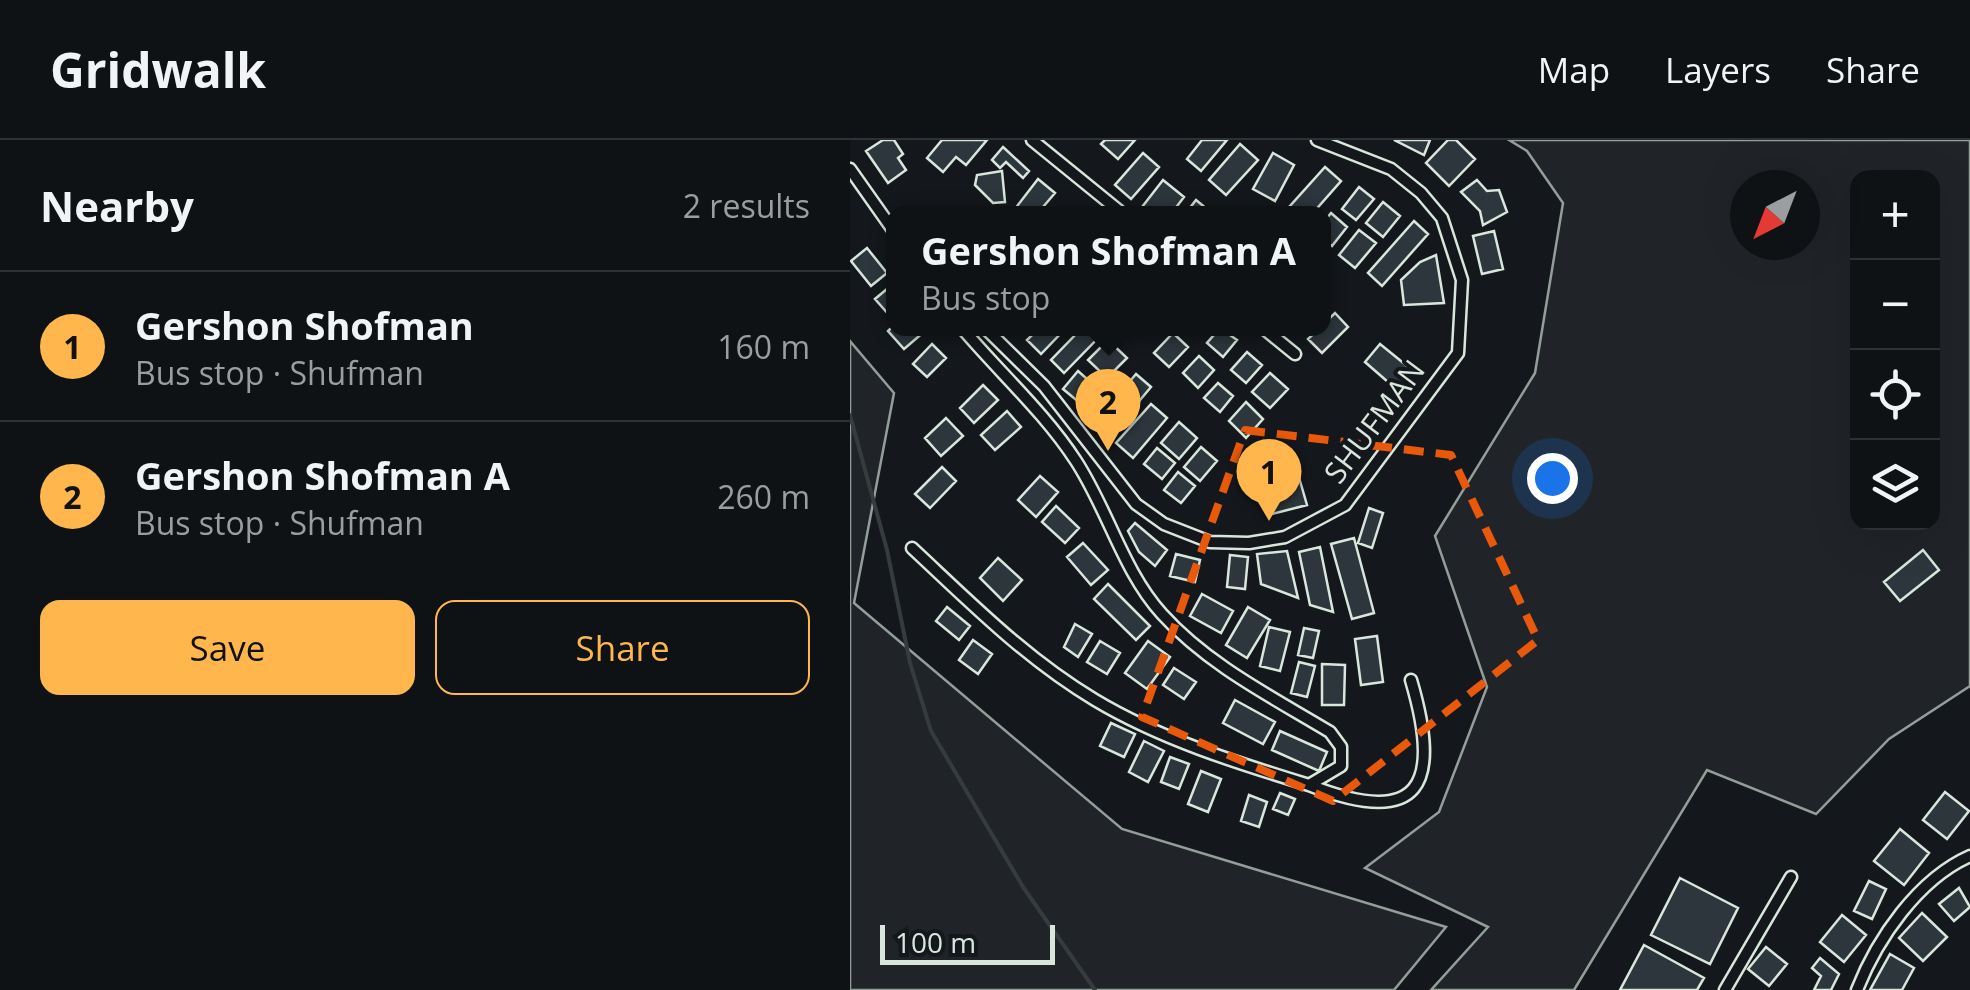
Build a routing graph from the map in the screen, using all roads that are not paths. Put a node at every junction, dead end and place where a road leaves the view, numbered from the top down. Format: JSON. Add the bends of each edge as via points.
{"nodes":[{"id":1,"x":1032,"y":140,"type":"edge"},
{"id":2,"x":1317,"y":140,"type":"edge"},
{"id":3,"x":850,"y":169,"type":"edge"},
{"id":4,"x":1113,"y":206,"type":"edge"},
{"id":5,"x":886,"y":220,"type":"edge"},
{"id":6,"x":969,"y":336,"type":"edge"},
{"id":7,"x":993,"y":336,"type":"edge"},
{"id":8,"x":1273,"y":336,"type":"edge"},
{"id":9,"x":1294,"y":354,"type":"dead end"},
{"id":10,"x":912,"y":548,"type":"dead end"},
{"id":11,"x":1411,"y":680,"type":"dead end"},
{"id":12,"x":1309,"y":785,"type":"junction"},
{"id":13,"x":1970,"y":856,"type":"edge"},
{"id":14,"x":1791,"y":877,"type":"dead end"},
{"id":15,"x":1724,"y":990,"type":"edge"},
{"id":16,"x":1856,"y":990,"type":"edge"}],
"edges":[{"from":1,"to":4,"type":"street"},
{"from":2,"to":7,"type":"street","name":"SHUFMAN","via":[[1392,169],[1442,218],[1462,280],[1458,352],[1346,505],[1285,537],[1249,543],[1210,542],[1164,524],[1136,504],[1044,386]]},
{"from":3,"to":5,"type":"street"},
{"from":6,"to":12,"type":"street","via":[[1058,436],[1164,616],[1224,668],[1330,732],[1341,747],[1341,766]]},
{"from":8,"to":9,"type":"street"},
{"from":10,"to":12,"type":"street","via":[[1016,645],[1096,701],[1182,741]]},
{"from":11,"to":12,"type":"street","via":[[1425,726],[1426,760],[1414,788],[1374,806]]},
{"from":13,"to":16,"type":"street","via":[[1934,877],[1912,902],[1868,960]]},
{"from":14,"to":15,"type":"street"}]}
